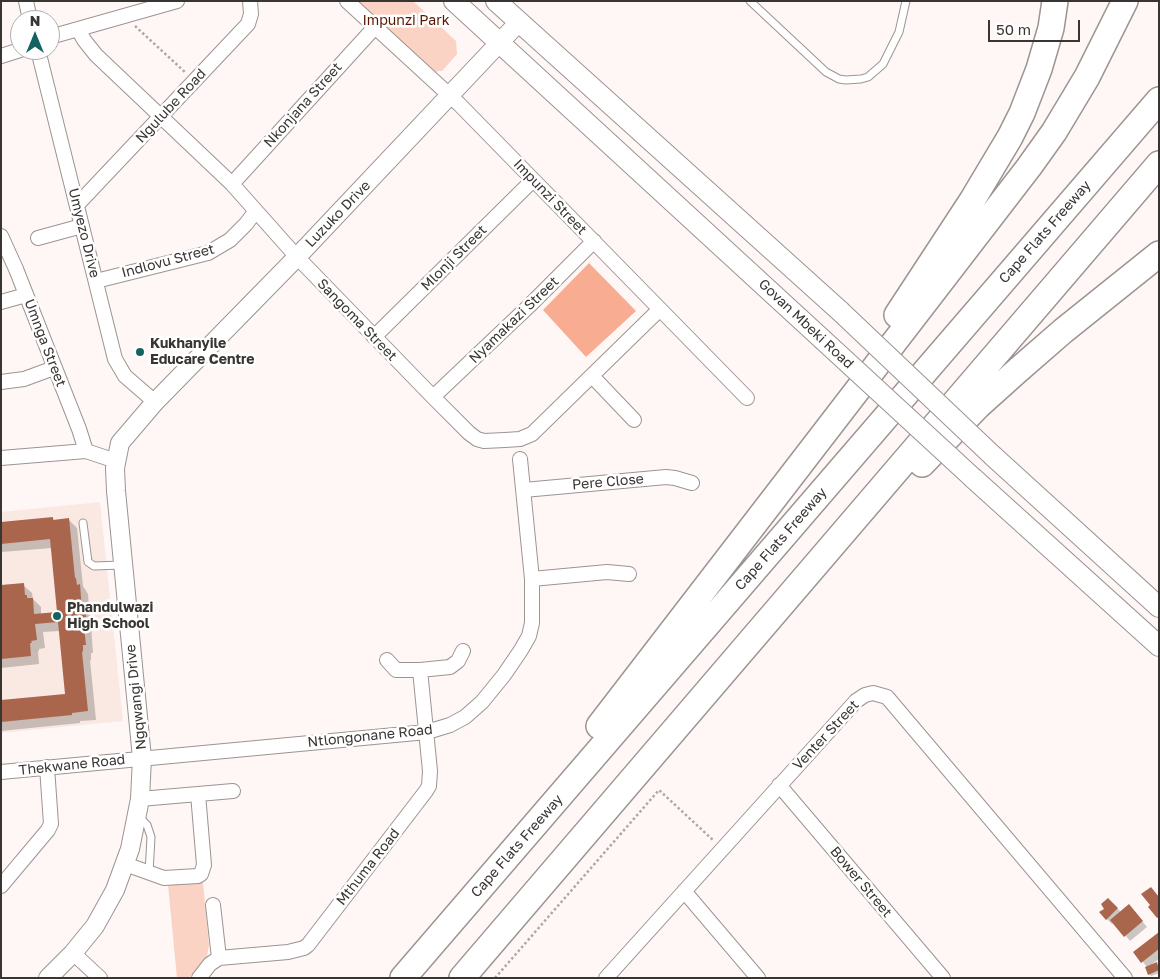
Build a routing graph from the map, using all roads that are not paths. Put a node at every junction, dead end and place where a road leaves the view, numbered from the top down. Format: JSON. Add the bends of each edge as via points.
{"nodes":[{"id":1,"x":177,"y":1,"type":"edge"},
{"id":2,"x":250,"y":1,"type":"edge"},
{"id":3,"x":347,"y":1,"type":"edge"},
{"id":4,"x":454,"y":1,"type":"edge"},
{"id":5,"x":496,"y":1,"type":"edge"},
{"id":6,"x":750,"y":1,"type":"edge"},
{"id":7,"x":906,"y":1,"type":"edge"},
{"id":8,"x":1055,"y":1,"type":"edge"},
{"id":9,"x":1125,"y":1,"type":"edge"},
{"id":10,"x":519,"y":22,"type":"junction"},
{"id":11,"x":375,"y":27,"type":"junction"},
{"id":12,"x":78,"y":29,"type":"junction"},
{"id":13,"x":60,"y":34,"type":"edge"},
{"id":14,"x":499,"y":43,"type":"junction"},
{"id":15,"x":40,"y":60,"type":"edge"},
{"id":16,"x":450,"y":96,"type":"junction"},
{"id":17,"x":1159,"y":100,"type":"edge"},
{"id":18,"x":161,"y":117,"type":"junction"},
{"id":19,"x":1159,"y":164,"type":"edge"},
{"id":20,"x":534,"y":180,"type":"junction"},
{"id":21,"x":232,"y":184,"type":"junction"},
{"id":22,"x":76,"y":204,"type":"junction"},
{"id":23,"x":255,"y":212,"type":"junction"},
{"id":24,"x":82,"y":226,"type":"junction"},
{"id":25,"x":1,"y":236,"type":"edge"},
{"id":26,"x":38,"y":238,"type":"dead end"},
{"id":27,"x":594,"y":242,"type":"junction"},
{"id":28,"x":1159,"y":254,"type":"edge"},
{"id":29,"x":296,"y":258,"type":"junction"},
{"id":30,"x":96,"y":281,"type":"junction"},
{"id":31,"x":26,"y":295,"type":"junction"},
{"id":32,"x":1,"y":302,"type":"edge"},
{"id":33,"x":660,"y":309,"type":"junction"},
{"id":34,"x":374,"y":336,"type":"junction"},
{"id":35,"x":54,"y":368,"type":"junction"},
{"id":36,"x":592,"y":376,"type":"junction"},
{"id":37,"x":1,"y":382,"type":"edge"},
{"id":38,"x":433,"y":397,"type":"junction"},
{"id":39,"x":747,"y":398,"type":"dead end"},
{"id":40,"x":155,"y":402,"type":"junction"},
{"id":41,"x":844,"y":409,"type":"junction"},
{"id":42,"x":634,"y":420,"type":"dead end"},
{"id":43,"x":86,"y":451,"type":"junction"},
{"id":44,"x":1,"y":458,"type":"edge"},
{"id":45,"x":520,"y":459,"type":"dead end"},
{"id":46,"x":116,"y":461,"type":"junction"},
{"id":47,"x":692,"y":483,"type":"dead end"},
{"id":48,"x":524,"y":490,"type":"junction"},
{"id":49,"x":83,"y":523,"type":"dead end"},
{"id":50,"x":124,"y":564,"type":"junction"},
{"id":51,"x":629,"y":574,"type":"dead end"},
{"id":52,"x":532,"y":579,"type":"junction"},
{"id":53,"x":1159,"y":607,"type":"edge"},
{"id":54,"x":1159,"y":646,"type":"edge"},
{"id":55,"x":462,"y":650,"type":"dead end"},
{"id":56,"x":388,"y":660,"type":"dead end"},
{"id":57,"x":420,"y":670,"type":"junction"},
{"id":58,"x":689,"y":714,"type":"junction"},
{"id":59,"x":427,"y":732,"type":"junction"},
{"id":60,"x":142,"y":758,"type":"junction"},
{"id":61,"x":47,"y":767,"type":"junction"},
{"id":62,"x":1,"y":772,"type":"edge"},
{"id":63,"x":779,"y":785,"type":"junction"},
{"id":64,"x":233,"y":791,"type":"dead end"},
{"id":65,"x":198,"y":794,"type":"junction"},
{"id":66,"x":139,"y":807,"type":"junction"},
{"id":67,"x":125,"y":864,"type":"junction"},
{"id":68,"x":149,"y":873,"type":"junction"},
{"id":69,"x":485,"y":883,"type":"junction"},
{"id":70,"x":1,"y":886,"type":"edge"},
{"id":71,"x":684,"y":891,"type":"junction"},
{"id":72,"x":213,"y":906,"type":"dead end"},
{"id":73,"x":73,"y":954,"type":"junction"},
{"id":74,"x":219,"y":958,"type":"junction"},
{"id":75,"x":48,"y":978,"type":"edge"},
{"id":76,"x":100,"y":978,"type":"edge"},
{"id":77,"x":199,"y":978,"type":"edge"},
{"id":78,"x":403,"y":978,"type":"edge"},
{"id":79,"x":462,"y":978,"type":"edge"},
{"id":80,"x":606,"y":978,"type":"edge"},
{"id":81,"x":758,"y":978,"type":"edge"},
{"id":82,"x":943,"y":978,"type":"edge"},
{"id":83,"x":1125,"y":978,"type":"edge"}],
"edges":[{"from":1,"to":12,"type":"street"},
{"from":2,"to":18,"type":"street","name":"Ngulube Road","via":[[248,24]]},
{"from":3,"to":11,"type":"street","name":"Impunzi Street"},
{"from":4,"to":14,"type":"main road","name":"Govan Mbeki Road"},
{"from":5,"to":10,"type":"main road"},
{"from":6,"to":7,"type":"lane","via":[[826,72],[846,80],[868,77],[883,64],[899,32]]},
{"from":8,"to":41,"type":"highway","via":[[1039,70],[1010,137],[893,321]]},
{"from":9,"to":41,"type":"highway","via":[[1091,69],[1054,132]]},
{"from":10,"to":14,"type":"street","name":"Luzuko Drive"},
{"from":10,"to":53,"type":"main road","bridge":true,"via":[[840,312]]},
{"from":11,"to":16,"type":"street","name":"Impunzi Street"},
{"from":11,"to":21,"type":"street","name":"Nkonjana Street"},
{"from":12,"to":13,"type":"street"},
{"from":12,"to":18,"type":"street","name":"Sangoma Street","via":[[96,55]]},
{"from":14,"to":16,"type":"street","name":"Luzuko Drive"},
{"from":14,"to":54,"type":"main road","name":"Govan Mbeki Road","bridge":true},
{"from":15,"to":22,"type":"street","name":"Umyezo Drive"},
{"from":16,"to":20,"type":"street","name":"Impunzi Street"},
{"from":16,"to":29,"type":"street","name":"Luzuko Drive"},
{"from":17,"to":69,"type":"highway","name":"Cape Flats Freeway"},
{"from":18,"to":21,"type":"street","name":"Sangoma Street"},
{"from":18,"to":22,"type":"street","name":"Ngulube Road"},
{"from":19,"to":58,"type":"highway"},
{"from":20,"to":27,"type":"street","name":"Impunzi Street"},
{"from":20,"to":34,"type":"street","name":"Mlonji Street"},
{"from":21,"to":23,"type":"street","name":"Sangoma Street"},
{"from":22,"to":24,"type":"street","name":"Umyezo Drive"},
{"from":23,"to":29,"type":"street","name":"Sangoma Street"},
{"from":23,"to":30,"type":"street","name":"Indlovu Street","via":[[230,240],[208,253]]},
{"from":24,"to":26,"type":"street"},
{"from":24,"to":30,"type":"street","name":"Umyezo Drive"},
{"from":25,"to":31,"type":"street","name":"Umnga Street"},
{"from":27,"to":33,"type":"street","name":"Impunzi Street"},
{"from":27,"to":38,"type":"street","name":"Nyamakazi Street"},
{"from":28,"to":58,"type":"highway","via":[[1063,331],[978,406],[915,471],[779,625]]},
{"from":29,"to":34,"type":"street","name":"Sangoma Street"},
{"from":29,"to":40,"type":"street","name":"Luzuko Drive"},
{"from":30,"to":40,"type":"street","name":"Umyezo Drive","via":[[115,359],[125,376]]},
{"from":31,"to":32,"type":"street"},
{"from":31,"to":35,"type":"street","name":"Umnga Street"},
{"from":33,"to":36,"type":"street","name":"Sangoma Street"},
{"from":33,"to":39,"type":"street","name":"Impunzi Street"},
{"from":34,"to":38,"type":"street","name":"Sangoma Street"},
{"from":35,"to":37,"type":"street","via":[[24,379]]},
{"from":35,"to":43,"type":"street","name":"Umnga Street"},
{"from":36,"to":38,"type":"street","name":"Sangoma Street","via":[[532,434],[520,439],[477,439]]},
{"from":36,"to":42,"type":"street"},
{"from":40,"to":46,"type":"street","name":"Ngqwangi Drive","via":[[125,435]]},
{"from":41,"to":69,"type":"highway","via":[[577,754]]},
{"from":43,"to":44,"type":"street"},
{"from":43,"to":46,"type":"street"},
{"from":45,"to":48,"type":"street","name":"Ntlongonane Road"},
{"from":46,"to":50,"type":"street","name":"Ngqwangi Drive"},
{"from":47,"to":48,"type":"street","name":"Pere Close","via":[[666,477]]},
{"from":48,"to":52,"type":"street","name":"Ntlongonane Road"},
{"from":49,"to":50,"type":"lane","via":[[88,562],[99,566]]},
{"from":50,"to":60,"type":"street","name":"Ngqwangi Drive"},
{"from":51,"to":52,"type":"street","via":[[607,572]]},
{"from":52,"to":59,"type":"street","name":"Ntlongonane Road","via":[[534,611],[529,636],[521,650],[471,712],[450,725]]},
{"from":55,"to":57,"type":"street","via":[[458,661],[450,666]]},
{"from":56,"to":57,"type":"street","via":[[396,670]]},
{"from":57,"to":59,"type":"street","name":"Mthuma Road"},
{"from":58,"to":79,"type":"highway"},
{"from":59,"to":60,"type":"street","name":"Ntlongonane Road"},
{"from":59,"to":74,"type":"street","name":"Mthuma Road","via":[[429,786],[308,945],[288,952]]},
{"from":60,"to":61,"type":"street","name":"Thekwane Road"},
{"from":60,"to":66,"type":"street","name":"Ngqwangi Drive"},
{"from":61,"to":62,"type":"street","name":"Thekwane Road"},
{"from":61,"to":70,"type":"street","via":[[48,830]]},
{"from":63,"to":71,"type":"street","name":"Venter Street"},
{"from":63,"to":82,"type":"street","name":"Bower Street"},
{"from":63,"to":83,"type":"street","name":"Venter Street","via":[[856,701],[873,693],[887,697]]},
{"from":64,"to":65,"type":"street"},
{"from":65,"to":66,"type":"street"},
{"from":65,"to":68,"type":"street","via":[[203,872],[198,876],[170,878]]},
{"from":66,"to":67,"type":"street","name":"Ngqwangi Drive"},
{"from":66,"to":68,"type":"lane","via":[[151,837]]},
{"from":67,"to":68,"type":"street"},
{"from":67,"to":73,"type":"street","name":"Ngqwangi Drive","via":[[95,926]]},
{"from":69,"to":78,"type":"highway","name":"Cape Flats Freeway"},
{"from":71,"to":80,"type":"street","name":"Venter Street"},
{"from":71,"to":81,"type":"street"},
{"from":72,"to":74,"type":"street"},
{"from":73,"to":75,"type":"street","name":"Ngqwangi Drive"},
{"from":73,"to":76,"type":"street"},
{"from":74,"to":77,"type":"street"}]}
